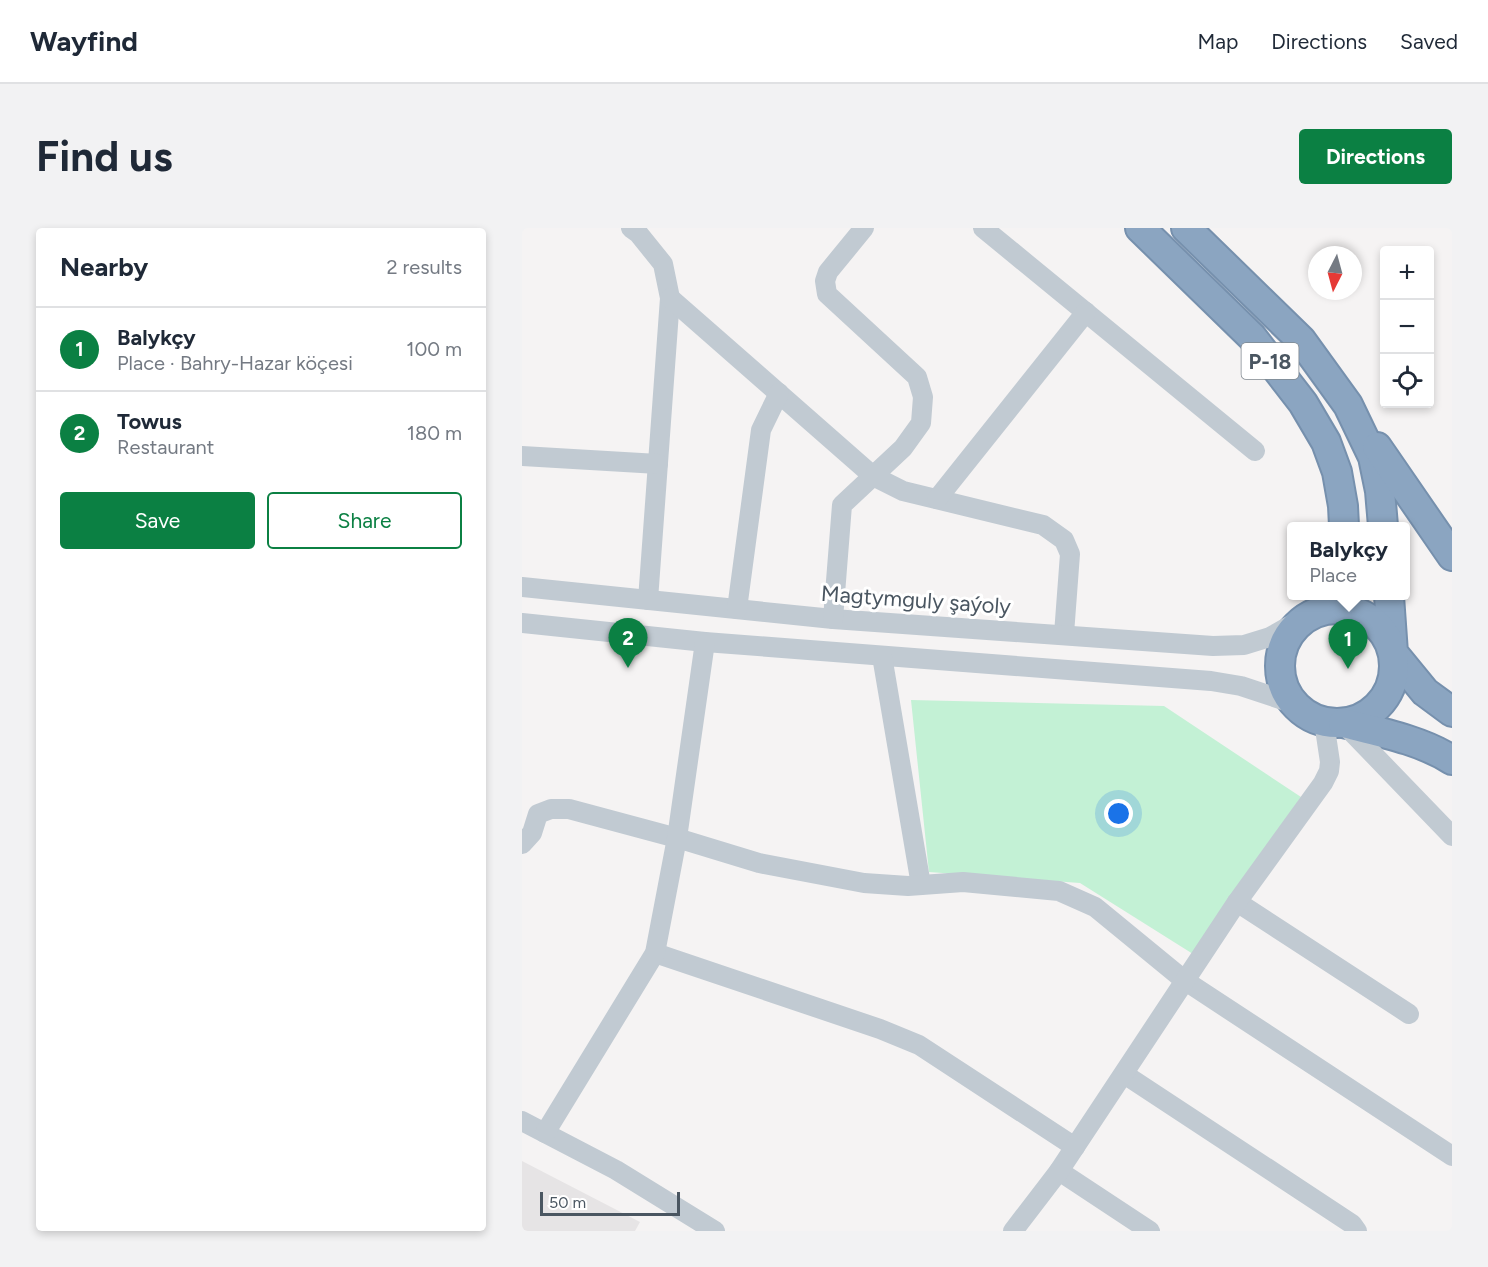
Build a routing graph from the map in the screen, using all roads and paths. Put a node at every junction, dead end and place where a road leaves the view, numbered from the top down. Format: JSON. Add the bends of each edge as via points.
{"nodes":[{"id":1,"x":864,"y":228,"type":"edge"},
{"id":2,"x":983,"y":228,"type":"edge"},
{"id":3,"x":1140,"y":228,"type":"edge"},
{"id":4,"x":1186,"y":228,"type":"edge"},
{"id":5,"x":636,"y":230,"type":"edge"},
{"id":6,"x":670,"y":298,"type":"junction"},
{"id":7,"x":1086,"y":312,"type":"junction"},
{"id":8,"x":779,"y":393,"type":"junction"},
{"id":9,"x":1348,"y":405,"type":"junction"},
{"id":10,"x":1256,"y":451,"type":"dead end"},
{"id":11,"x":522,"y":456,"type":"edge"},
{"id":12,"x":658,"y":464,"type":"junction"},
{"id":13,"x":873,"y":476,"type":"junction"},
{"id":14,"x":937,"y":499,"type":"junction"},
{"id":15,"x":1344,"y":522,"type":"edge"},
{"id":16,"x":1383,"y":522,"type":"edge"},
{"id":17,"x":1452,"y":556,"type":"edge"},
{"id":18,"x":522,"y":587,"type":"edge"},
{"id":19,"x":648,"y":600,"type":"junction"},
{"id":20,"x":1389,"y":600,"type":"edge"},
{"id":21,"x":737,"y":609,"type":"junction"},
{"id":22,"x":1317,"y":609,"type":"edge"},
{"id":23,"x":833,"y":619,"type":"junction"},
{"id":24,"x":522,"y":623,"type":"edge"},
{"id":25,"x":1064,"y":634,"type":"junction"},
{"id":26,"x":705,"y":642,"type":"junction"},
{"id":27,"x":1393,"y":653,"type":"junction"},
{"id":28,"x":882,"y":656,"type":"junction"},
{"id":29,"x":1292,"y":703,"type":"junction"},
{"id":30,"x":1452,"y":712,"type":"edge"},
{"id":31,"x":1334,"y":722,"type":"junction"},
{"id":32,"x":1452,"y":760,"type":"edge"},
{"id":33,"x":1452,"y":836,"type":"edge"},
{"id":34,"x":677,"y":838,"type":"junction"},
{"id":35,"x":522,"y":844,"type":"edge"},
{"id":36,"x":921,"y":885,"type":"junction"},
{"id":37,"x":1237,"y":902,"type":"junction"},
{"id":38,"x":655,"y":952,"type":"junction"},
{"id":39,"x":1184,"y":980,"type":"junction"},
{"id":40,"x":1409,"y":1014,"type":"dead end"},
{"id":41,"x":1124,"y":1074,"type":"junction"},
{"id":42,"x":522,"y":1121,"type":"edge"},
{"id":43,"x":545,"y":1133,"type":"junction"},
{"id":44,"x":1075,"y":1147,"type":"junction"},
{"id":45,"x":1452,"y":1156,"type":"edge"},
{"id":46,"x":1059,"y":1171,"type":"junction"},
{"id":47,"x":715,"y":1231,"type":"edge"},
{"id":48,"x":1013,"y":1231,"type":"edge"},
{"id":49,"x":1150,"y":1231,"type":"edge"},
{"id":50,"x":1358,"y":1231,"type":"edge"}],
"edges":[{"from":1,"to":13,"type":"street","via":[[828,272],[827,294],[917,376],[923,397],[921,423],[903,448]]},
{"from":2,"to":7,"type":"street"},
{"from":3,"to":15,"type":"highway","number":"P-18","via":[[1252,338],[1304,403],[1326,442],[1337,472]]},
{"from":4,"to":9,"type":"highway","number":"P-18","via":[[1301,340]]},
{"from":5,"to":6,"type":"street","via":[[663,264]]},
{"from":6,"to":8,"type":"street"},
{"from":6,"to":12,"type":"street"},
{"from":7,"to":10,"type":"street"},
{"from":7,"to":14,"type":"street"},
{"from":8,"to":13,"type":"street"},
{"from":8,"to":21,"type":"street","via":[[761,430]]},
{"from":9,"to":16,"type":"highway","number":"P-18","via":[[1373,457]]},
{"from":9,"to":17,"type":"highway"},
{"from":11,"to":12,"type":"street"},
{"from":12,"to":19,"type":"street"},
{"from":13,"to":14,"type":"street","via":[[903,491]]},
{"from":13,"to":23,"type":"street","via":[[842,505]]},
{"from":14,"to":25,"type":"street","via":[[1043,525],[1064,540],[1070,554]]},
{"from":18,"to":19,"type":"street","name":"Magtymguly şaýoly"},
{"from":19,"to":21,"type":"street","name":"Magtymguly şaýoly"},
{"from":20,"to":27,"type":"highway"},
{"from":21,"to":23,"type":"street","name":"Magtymguly şaýoly"},
{"from":22,"to":25,"type":"street","name":"Magtymguly şaýoly","via":[[1270,637],[1244,645]]},
{"from":22,"to":27,"type":"highway","via":[[1356,611],[1386,635]]},
{"from":22,"to":29,"type":"highway","via":[[1289,633],[1281,650],[1279,668]]},
{"from":23,"to":25,"type":"street","name":"Magtymguly şaýoly"},
{"from":24,"to":26,"type":"street"},
{"from":26,"to":28,"type":"street"},
{"from":26,"to":34,"type":"street"},
{"from":27,"to":30,"type":"highway","via":[[1425,692]]},
{"from":27,"to":31,"type":"highway","via":[[1389,691],[1378,706],[1362,718]]},
{"from":28,"to":29,"type":"street","via":[[1211,681],[1241,686]]},
{"from":28,"to":36,"type":"street"},
{"from":29,"to":31,"type":"highway","via":[[1307,715]]},
{"from":31,"to":32,"type":"highway","via":[[1401,738]]},
{"from":31,"to":33,"type":"street"},
{"from":31,"to":37,"type":"street","via":[[1329,771],[1323,783]]},
{"from":34,"to":35,"type":"street","via":[[569,809],[551,809],[538,814],[532,833]]},
{"from":34,"to":36,"type":"street","via":[[759,862],[864,883]]},
{"from":34,"to":38,"type":"street"},
{"from":36,"to":39,"type":"street","via":[[963,882],[1059,891],[1095,907]]},
{"from":37,"to":39,"type":"street"},
{"from":37,"to":40,"type":"street"},
{"from":38,"to":43,"type":"street"},
{"from":38,"to":44,"type":"street","via":[[919,1046]]},
{"from":39,"to":41,"type":"street"},
{"from":39,"to":45,"type":"street"},
{"from":41,"to":44,"type":"street"},
{"from":41,"to":50,"type":"street"},
{"from":42,"to":43,"type":"street"},
{"from":43,"to":47,"type":"street","via":[[616,1170]]},
{"from":44,"to":46,"type":"street"},
{"from":46,"to":48,"type":"street"},
{"from":46,"to":49,"type":"street"}]}
